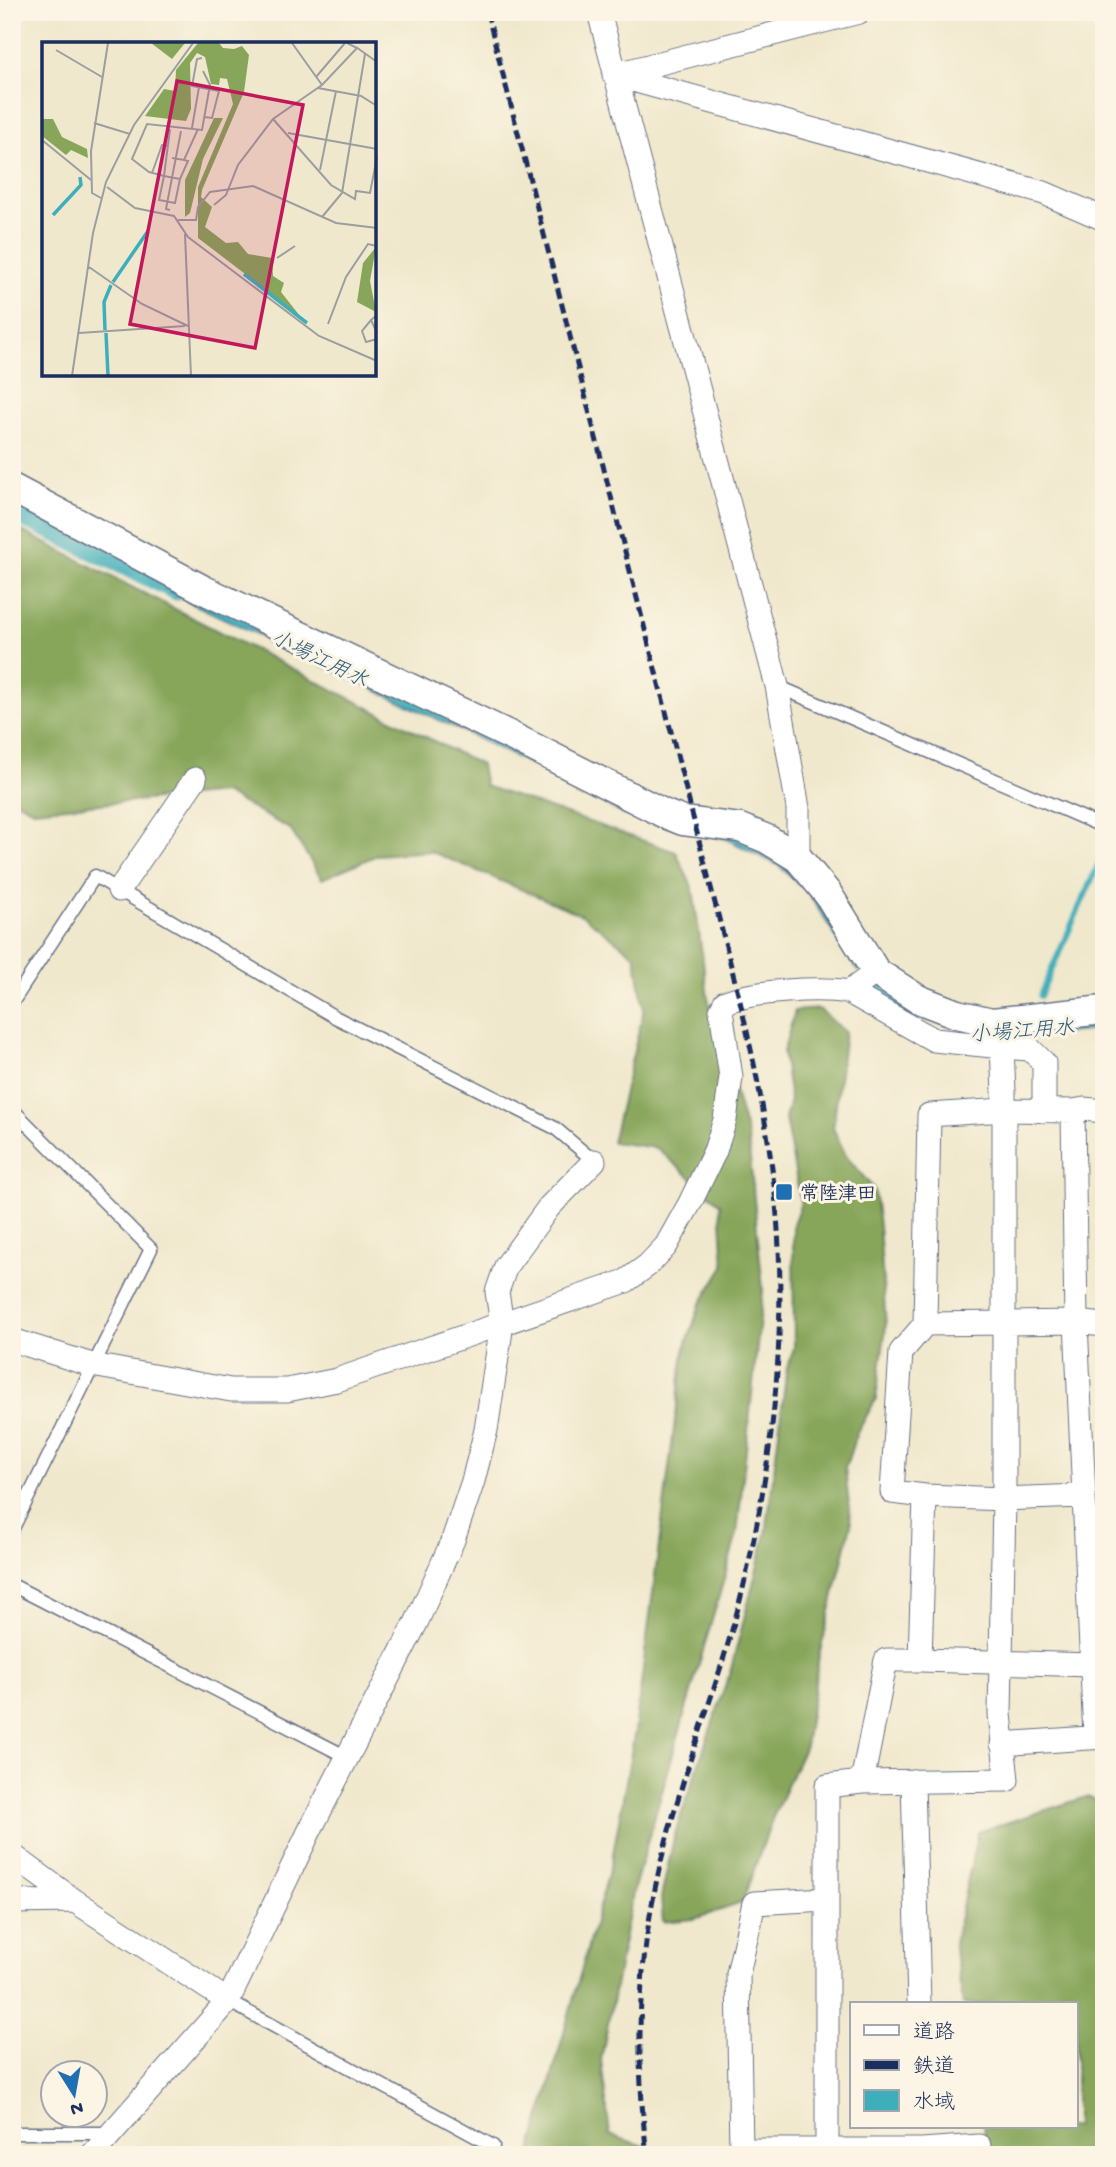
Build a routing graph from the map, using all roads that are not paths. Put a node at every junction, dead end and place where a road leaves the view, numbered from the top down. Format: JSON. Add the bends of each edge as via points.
{"nodes":[{"id":1,"x":599,"y":12,"type":"edge"},
{"id":2,"x":859,"y":12,"type":"edge"},
{"id":3,"x":614,"y":75,"type":"junction"},
{"id":4,"x":651,"y":76,"type":"junction"},
{"id":5,"x":1104,"y":219,"type":"edge"},
{"id":6,"x":12,"y":488,"type":"edge"},
{"id":7,"x":777,"y":686,"type":"junction"},
{"id":8,"x":195,"y":779,"type":"dead end"},
{"id":9,"x":1104,"y":827,"type":"edge"},
{"id":10,"x":798,"y":858,"type":"junction"},
{"id":11,"x":119,"y":890,"type":"junction"},
{"id":12,"x":876,"y":972,"type":"junction"},
{"id":13,"x":849,"y":992,"type":"junction"},
{"id":14,"x":12,"y":1003,"type":"edge"},
{"id":15,"x":1104,"y":1010,"type":"edge"},
{"id":16,"x":1002,"y":1047,"type":"junction"},
{"id":17,"x":12,"y":1109,"type":"edge"},
{"id":18,"x":1004,"y":1111,"type":"junction"},
{"id":19,"x":1044,"y":1111,"type":"junction"},
{"id":20,"x":1073,"y":1111,"type":"junction"},
{"id":21,"x":1104,"y":1111,"type":"edge"},
{"id":22,"x":594,"y":1161,"type":"joint"},
{"id":23,"x":1076,"y":1322,"type":"junction"},
{"id":24,"x":1003,"y":1323,"type":"junction"},
{"id":25,"x":502,"y":1324,"type":"junction"},
{"id":26,"x":925,"y":1324,"type":"junction"},
{"id":27,"x":1104,"y":1325,"type":"edge"},
{"id":28,"x":12,"y":1340,"type":"edge"},
{"id":29,"x":92,"y":1365,"type":"junction"},
{"id":30,"x":925,"y":1496,"type":"junction"},
{"id":31,"x":1082,"y":1496,"type":"junction"},
{"id":32,"x":1004,"y":1499,"type":"junction"},
{"id":33,"x":12,"y":1531,"type":"edge"},
{"id":34,"x":12,"y":1585,"type":"edge"},
{"id":35,"x":1095,"y":1590,"type":"edge"},
{"id":36,"x":920,"y":1660,"type":"junction"},
{"id":37,"x":1001,"y":1663,"type":"junction"},
{"id":38,"x":1091,"y":1665,"type":"junction"},
{"id":39,"x":1099,"y":1736,"type":"edge"},
{"id":40,"x":1002,"y":1744,"type":"junction"},
{"id":41,"x":347,"y":1757,"type":"junction"},
{"id":42,"x":913,"y":1781,"type":"junction"},
{"id":43,"x":862,"y":1782,"type":"junction"},
{"id":44,"x":12,"y":1855,"type":"edge"},
{"id":45,"x":825,"y":1899,"type":"junction"},
{"id":46,"x":75,"y":1901,"type":"junction"},
{"id":47,"x":12,"y":1902,"type":"edge"},
{"id":48,"x":228,"y":2001,"type":"junction"},
{"id":49,"x":919,"y":2002,"type":"edge"},
{"id":50,"x":12,"y":2133,"type":"edge"},
{"id":51,"x":114,"y":2133,"type":"junction"},
{"id":52,"x":922,"y":2138,"type":"edge"},
{"id":53,"x":826,"y":2152,"type":"edge"},
{"id":54,"x":92,"y":2155,"type":"edge"},
{"id":55,"x":487,"y":2155,"type":"edge"},
{"id":56,"x":979,"y":2155,"type":"edge"}],
"edges":[{"from":1,"to":3,"type":"street"},
{"from":2,"to":4,"type":"street"},
{"from":3,"to":4,"type":"street"},
{"from":3,"to":7,"type":"street"},
{"from":4,"to":5,"type":"street","via":[[1044,193]]},
{"from":6,"to":10,"type":"street","via":[[204,590],[665,814],[683,821],[740,828]]},
{"from":7,"to":9,"type":"lane"},
{"from":7,"to":10,"type":"street","via":[[798,808]]},
{"from":8,"to":11,"type":"street"},
{"from":10,"to":12,"type":"street","via":[[828,894]]},
{"from":11,"to":14,"type":"lane","via":[[94,876]]},
{"from":11,"to":22,"type":"lane","via":[[335,1017],[555,1128]]},
{"from":12,"to":13,"type":"street"},
{"from":12,"to":15,"type":"street","via":[[918,999],[992,1023]]},
{"from":13,"to":16,"type":"street","via":[[934,1040]]},
{"from":13,"to":25,"type":"street","via":[[832,989],[756,995],[724,1002],[721,1010],[731,1077],[726,1120],[666,1245],[625,1281]]},
{"from":16,"to":18,"type":"street"},
{"from":16,"to":19,"type":"street","via":[[1030,1049],[1044,1063]]},
{"from":17,"to":29,"type":"lane","via":[[151,1249]]},
{"from":18,"to":19,"type":"street"},
{"from":18,"to":24,"type":"street"},
{"from":18,"to":26,"type":"street","via":[[929,1115]]},
{"from":19,"to":20,"type":"street"},
{"from":20,"to":21,"type":"street"},
{"from":20,"to":23,"type":"street"},
{"from":22,"to":25,"type":"street","via":[[549,1206],[506,1266],[497,1292]]},
{"from":23,"to":24,"type":"street"},
{"from":23,"to":27,"type":"street"},
{"from":23,"to":31,"type":"street"},
{"from":24,"to":26,"type":"street"},
{"from":24,"to":32,"type":"street"},
{"from":25,"to":29,"type":"street","via":[[337,1380],[287,1390],[230,1390]]},
{"from":25,"to":41,"type":"street","via":[[486,1430],[453,1540]]},
{"from":26,"to":30,"type":"street","via":[[901,1352],[892,1492]]},
{"from":28,"to":29,"type":"street"},
{"from":29,"to":33,"type":"lane"},
{"from":30,"to":32,"type":"street"},
{"from":30,"to":36,"type":"street"},
{"from":31,"to":32,"type":"street"},
{"from":31,"to":35,"type":"street"},
{"from":32,"to":37,"type":"street"},
{"from":34,"to":41,"type":"lane"},
{"from":35,"to":38,"type":"street"},
{"from":36,"to":37,"type":"street"},
{"from":36,"to":43,"type":"street","via":[[886,1660]]},
{"from":37,"to":38,"type":"street"},
{"from":37,"to":40,"type":"street"},
{"from":38,"to":39,"type":"street"},
{"from":39,"to":40,"type":"street"},
{"from":40,"to":42,"type":"street","via":[[1007,1780]]},
{"from":41,"to":48,"type":"street"},
{"from":42,"to":43,"type":"street"},
{"from":42,"to":49,"type":"street"},
{"from":43,"to":45,"type":"street","via":[[827,1786]]},
{"from":44,"to":46,"type":"street"},
{"from":45,"to":53,"type":"street"},
{"from":45,"to":53,"type":"street","via":[[754,1903],[738,1974],[741,2150]]},
{"from":46,"to":47,"type":"street"},
{"from":46,"to":48,"type":"street"},
{"from":48,"to":51,"type":"street"},
{"from":48,"to":55,"type":"lane","via":[[493,2146]]},
{"from":50,"to":51,"type":"lane"},
{"from":51,"to":54,"type":"street"},
{"from":52,"to":53,"type":"street"},
{"from":52,"to":56,"type":"street","via":[[979,2146]]}]}
